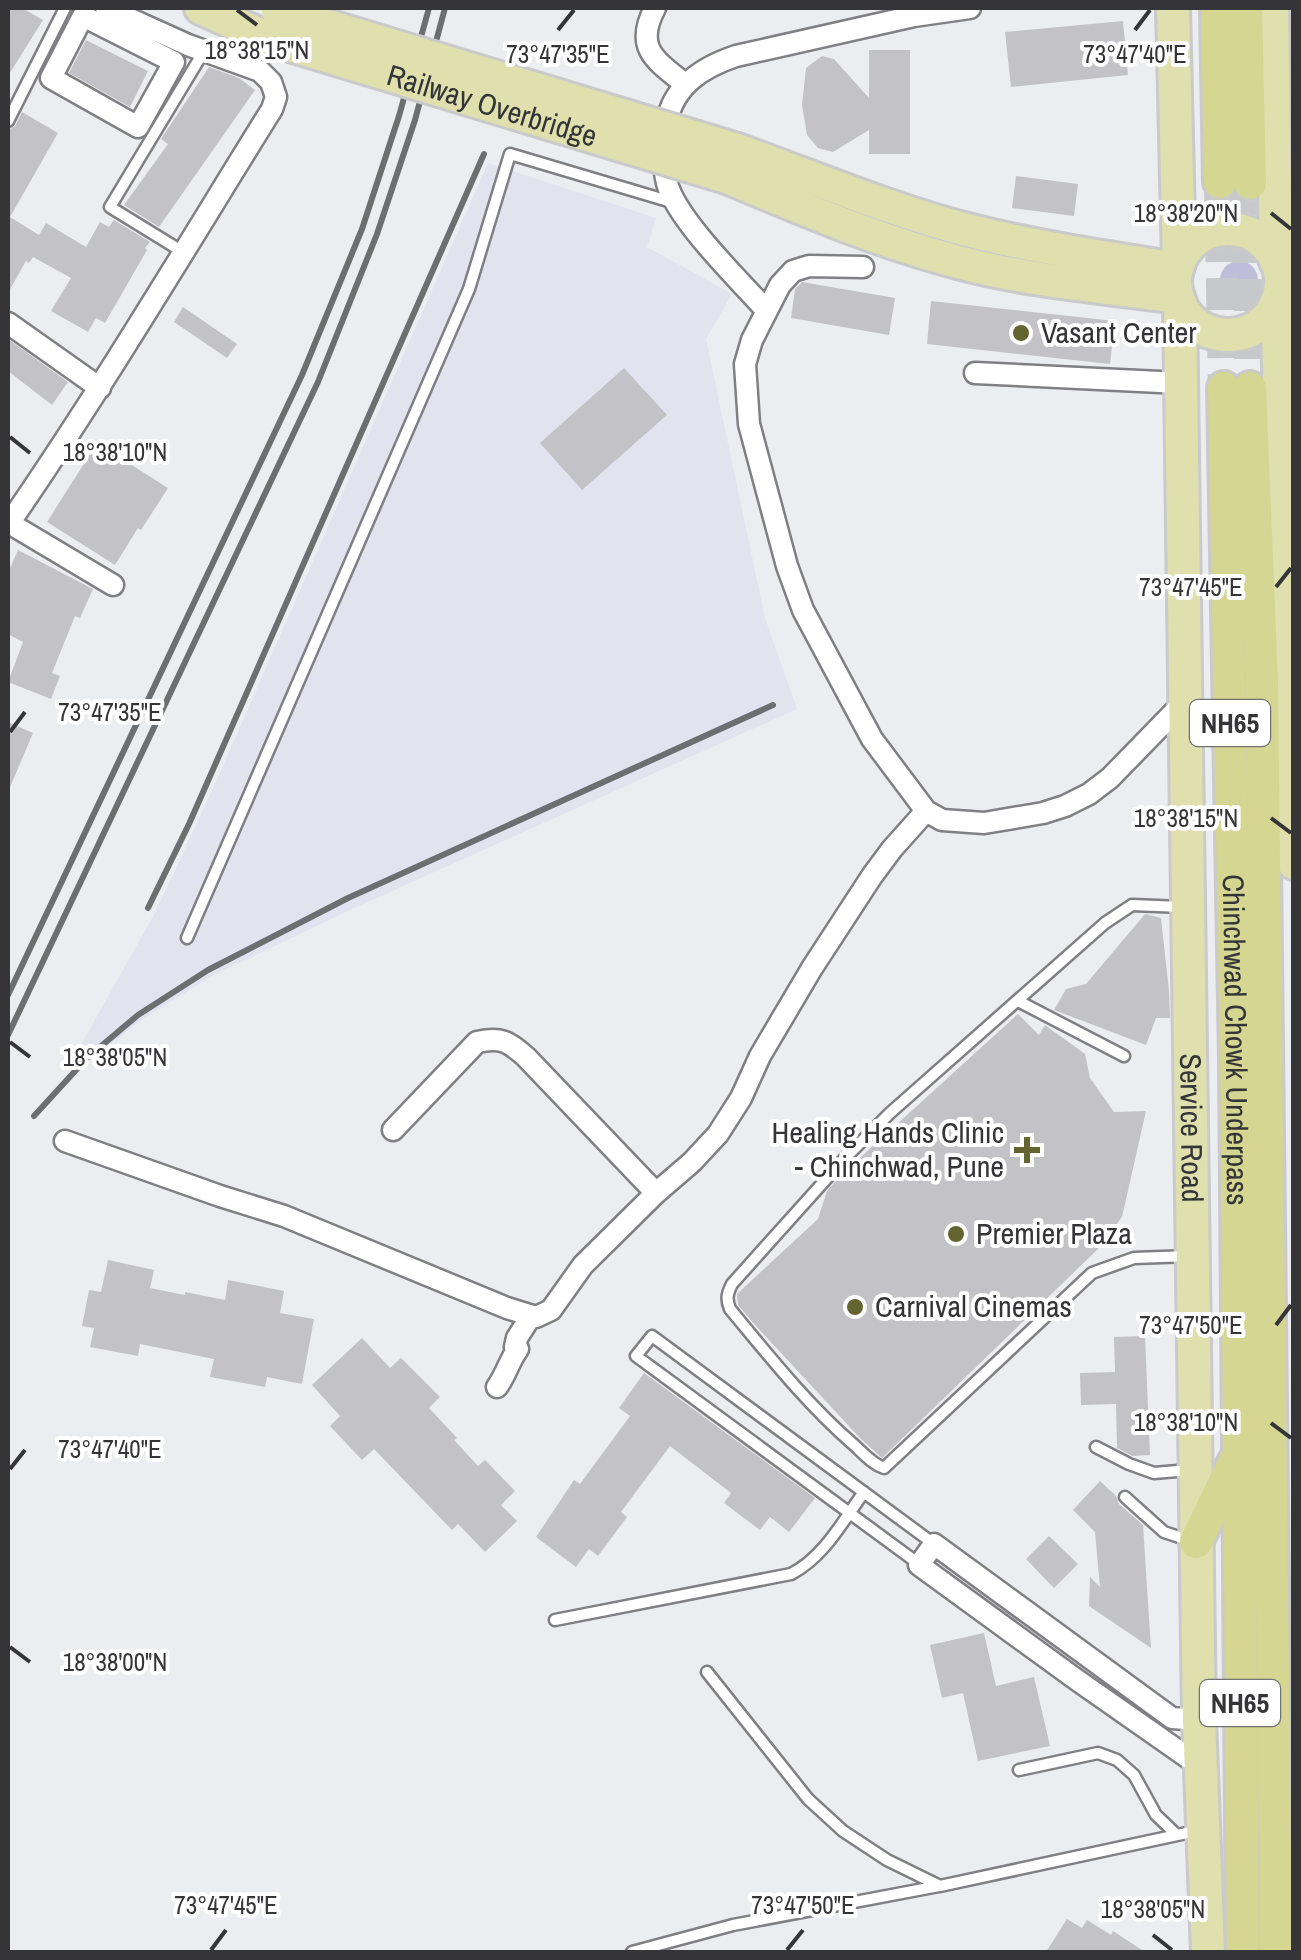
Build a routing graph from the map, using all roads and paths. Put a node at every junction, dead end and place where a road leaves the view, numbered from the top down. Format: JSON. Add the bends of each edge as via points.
{"nodes":[{"id":1,"x":65,"y":8,"type":"edge"},
{"id":2,"x":106,"y":8,"type":"edge"},
{"id":3,"x":201,"y":8,"type":"edge"},
{"id":4,"x":970,"y":8,"type":"edge"},
{"id":5,"x":1174,"y":8,"type":"edge"},
{"id":6,"x":1217,"y":8,"type":"edge"},
{"id":7,"x":1246,"y":8,"type":"edge"},
{"id":8,"x":1272,"y":8,"type":"edge"},
{"id":9,"x":650,"y":11,"type":"edge"},
{"id":10,"x":912,"y":12,"type":"edge"},
{"id":11,"x":271,"y":19,"type":"edge"},
{"id":12,"x":123,"y":26,"type":"junction"},
{"id":13,"x":204,"y":52,"type":"junction"},
{"id":14,"x":685,"y":84,"type":"junction"},
{"id":15,"x":1284,"y":115,"type":"edge"},
{"id":16,"x":8,"y":121,"type":"edge"},
{"id":17,"x":676,"y":203,"type":"junction"},
{"id":18,"x":183,"y":252,"type":"junction"},
{"id":19,"x":863,"y":266,"type":"dead end"},
{"id":20,"x":1282,"y":281,"type":"edge"},
{"id":21,"x":1178,"y":283,"type":"junction"},
{"id":22,"x":766,"y":310,"type":"junction"},
{"id":23,"x":8,"y":324,"type":"edge"},
{"id":24,"x":976,"y":372,"type":"dead end"},
{"id":25,"x":1181,"y":383,"type":"junction"},
{"id":26,"x":1262,"y":383,"type":"edge"},
{"id":27,"x":100,"y":388,"type":"junction"},
{"id":28,"x":1288,"y":472,"type":"edge"},
{"id":29,"x":8,"y":524,"type":"edge"},
{"id":30,"x":113,"y":585,"type":"dead end"},
{"id":31,"x":1186,"y":700,"type":"junction"},
{"id":32,"x":926,"y":811,"type":"junction"},
{"id":33,"x":1294,"y":864,"type":"edge"},
{"id":34,"x":1188,"y":908,"type":"junction"},
{"id":35,"x":187,"y":938,"type":"dead end"},
{"id":36,"x":1018,"y":1001,"type":"junction"},
{"id":37,"x":1124,"y":1056,"type":"dead end"},
{"id":38,"x":393,"y":1130,"type":"dead end"},
{"id":39,"x":66,"y":1141,"type":"dead end"},
{"id":40,"x":656,"y":1193,"type":"junction"},
{"id":41,"x":1193,"y":1256,"type":"junction"},
{"id":42,"x":531,"y":1316,"type":"junction"},
{"id":43,"x":498,"y":1387,"type":"dead end"},
{"id":44,"x":1096,"y":1447,"type":"dead end"},
{"id":45,"x":1238,"y":1454,"type":"junction"},
{"id":46,"x":1196,"y":1469,"type":"junction"},
{"id":47,"x":864,"y":1492,"type":"junction"},
{"id":48,"x":1125,"y":1498,"type":"dead end"},
{"id":49,"x":849,"y":1513,"type":"junction"},
{"id":50,"x":1294,"y":1524,"type":"edge"},
{"id":51,"x":1196,"y":1542,"type":"junction"},
{"id":52,"x":934,"y":1544,"type":"junction"},
{"id":53,"x":920,"y":1565,"type":"junction"},
{"id":54,"x":1272,"y":1618,"type":"junction"},
{"id":55,"x":556,"y":1620,"type":"dead end"},
{"id":56,"x":1092,"y":1659,"type":"junction"},
{"id":57,"x":707,"y":1672,"type":"dead end"},
{"id":58,"x":1077,"y":1680,"type":"junction"},
{"id":59,"x":1199,"y":1720,"type":"junction"},
{"id":60,"x":1200,"y":1766,"type":"junction"},
{"id":61,"x":1019,"y":1770,"type":"dead end"},
{"id":62,"x":1190,"y":1832,"type":"junction"},
{"id":63,"x":940,"y":1886,"type":"junction"},
{"id":64,"x":632,"y":1952,"type":"edge"},
{"id":65,"x":1208,"y":1952,"type":"edge"},
{"id":66,"x":1243,"y":1952,"type":"edge"},
{"id":67,"x":1276,"y":1952,"type":"edge"}],
"edges":[{"from":1,"to":16,"type":"lane"},
{"from":2,"to":12,"type":"street"},
{"from":3,"to":11,"type":"main road","name":"Railway Overbridge"},
{"from":4,"to":10,"type":"street"},
{"from":5,"to":21,"type":"main road","name":"Service Road"},
{"from":6,"to":7,"type":"highway","via":[[1235,182]]},
{"from":8,"to":15,"type":"main road"},
{"from":9,"to":14,"type":"street","via":[[648,48]]},
{"from":10,"to":14,"type":"street","via":[[736,56]]},
{"from":11,"to":21,"type":"main road","name":"Railway Overbridge","bridge":true,"via":[[732,164],[883,240],[1032,278]]},
{"from":12,"to":12,"type":"street","via":[[83,16],[51,78],[138,127],[174,62]]},
{"from":12,"to":13,"type":"street"},
{"from":13,"to":18,"type":"lane","via":[[110,208]]},
{"from":13,"to":18,"type":"street","via":[[260,71],[276,97]]},
{"from":14,"to":17,"type":"street","via":[[669,112],[663,146]]},
{"from":15,"to":20,"type":"main road"},
{"from":17,"to":22,"type":"street"},
{"from":17,"to":35,"type":"lane","via":[[510,154],[469,289]]},
{"from":18,"to":27,"type":"street"},
{"from":19,"to":22,"type":"street","via":[[793,271]]},
{"from":20,"to":21,"type":"main road","via":[[1271,252],[1256,238],[1226,230],[1190,246]]},
{"from":20,"to":21,"type":"main road","via":[[1267,318],[1230,335],[1200,326],[1185,312]]},
{"from":20,"to":26,"type":"main road"},
{"from":21,"to":25,"type":"main road","name":"Service Road"},
{"from":22,"to":32,"type":"street","via":[[748,352],[745,390],[787,566],[803,610],[872,739]]},
{"from":23,"to":27,"type":"street"},
{"from":24,"to":25,"type":"street"},
{"from":25,"to":31,"type":"main road","name":"Service Road"},
{"from":26,"to":28,"type":"main road"},
{"from":26,"to":45,"type":"highway","name":"Chinchwad Chowk Underpass","number":"NH65","via":[[1236,1058]]},
{"from":26,"to":54,"type":"highway","name":"Chinchwad Chowk Underpass","number":"NH65"},
{"from":27,"to":29,"type":"street"},
{"from":28,"to":33,"type":"main road"},
{"from":29,"to":30,"type":"street"},
{"from":31,"to":32,"type":"street","via":[[1110,778],[1065,806],[984,822],[942,820]]},
{"from":31,"to":34,"type":"main road","name":"Service Road"},
{"from":32,"to":40,"type":"street","via":[[872,876],[812,968],[718,1134]]},
{"from":34,"to":36,"type":"lane","via":[[1132,905],[1121,911]]},
{"from":34,"to":41,"type":"main road","name":"Service Road"},
{"from":36,"to":37,"type":"lane"},
{"from":36,"to":41,"type":"lane","via":[[846,1157],[732,1284],[730,1310],[841,1434],[884,1468],[1092,1273],[1134,1258]]},
{"from":38,"to":40,"type":"street","via":[[478,1042],[495,1038],[526,1057]]},
{"from":39,"to":42,"type":"street","via":[[284,1216]]},
{"from":40,"to":42,"type":"street","via":[[584,1265],[550,1310]]},
{"from":41,"to":46,"type":"main road","name":"Service Road"},
{"from":42,"to":43,"type":"street"},
{"from":44,"to":46,"type":"lane","via":[[1154,1473]]},
{"from":45,"to":51,"type":"highway"},
{"from":45,"to":66,"type":"highway","number":"NH65"},
{"from":46,"to":51,"type":"main road","name":"Service Road"},
{"from":47,"to":49,"type":"lane"},
{"from":47,"to":49,"type":"lane","via":[[652,1336],[636,1356]]},
{"from":47,"to":52,"type":"lane"},
{"from":48,"to":51,"type":"lane","via":[[1164,1532]]},
{"from":49,"to":53,"type":"lane"},
{"from":49,"to":55,"type":"lane","via":[[820,1554],[791,1574]]},
{"from":50,"to":54,"type":"highway"},
{"from":51,"to":59,"type":"main road","name":"Service Road"},
{"from":52,"to":53,"type":"street"},
{"from":52,"to":56,"type":"street"},
{"from":53,"to":58,"type":"street"},
{"from":54,"to":67,"type":"highway","number":"NH65"},
{"from":56,"to":58,"type":"street"},
{"from":56,"to":59,"type":"street","via":[[1172,1718]]},
{"from":57,"to":63,"type":"lane","via":[[808,1799],[842,1831]]},
{"from":58,"to":60,"type":"street"},
{"from":59,"to":60,"type":"main road","name":"Service Road"},
{"from":60,"to":62,"type":"main road","name":"Service Road"},
{"from":61,"to":62,"type":"lane","via":[[1098,1754],[1117,1760],[1134,1775],[1156,1815]]},
{"from":62,"to":63,"type":"lane"},
{"from":62,"to":65,"type":"main road","name":"Service Road"},
{"from":63,"to":64,"type":"lane","via":[[734,1925]]}]}
